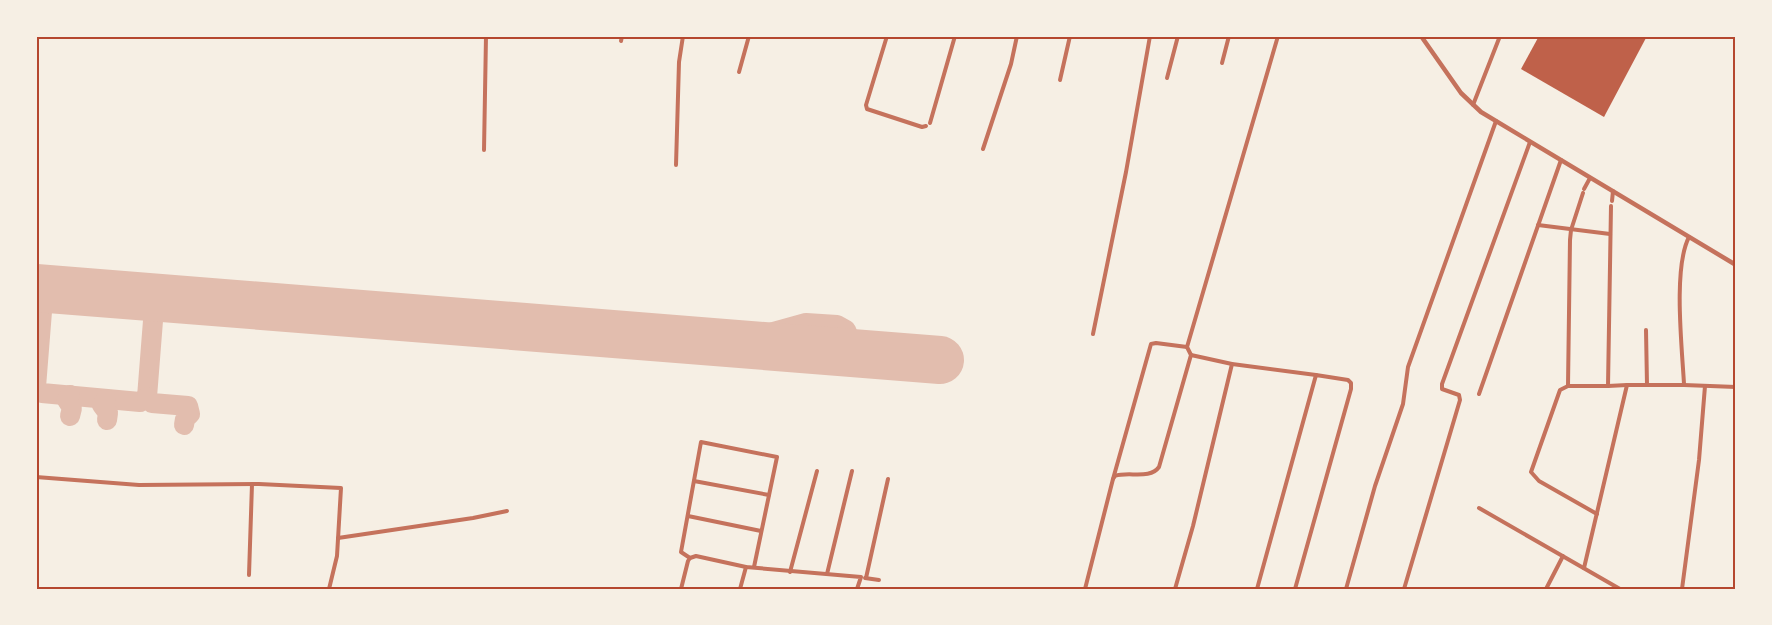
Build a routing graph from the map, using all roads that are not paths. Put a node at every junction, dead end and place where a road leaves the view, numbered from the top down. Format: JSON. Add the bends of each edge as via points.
{"nodes":[{"id":1,"x":486,"y":36,"type":"edge"},
{"id":2,"x":622,"y":36,"type":"edge"},
{"id":3,"x":683,"y":36,"type":"edge"},
{"id":4,"x":749,"y":36,"type":"edge"},
{"id":5,"x":886,"y":36,"type":"edge"},
{"id":6,"x":955,"y":36,"type":"edge"},
{"id":7,"x":1017,"y":36,"type":"edge"},
{"id":8,"x":1070,"y":36,"type":"edge"},
{"id":9,"x":1150,"y":36,"type":"edge"},
{"id":10,"x":1178,"y":36,"type":"edge"},
{"id":11,"x":1229,"y":36,"type":"edge"},
{"id":12,"x":1278,"y":36,"type":"edge"},
{"id":13,"x":1421,"y":36,"type":"edge"},
{"id":14,"x":1500,"y":36,"type":"edge"},
{"id":15,"x":621,"y":41,"type":"dead end"},
{"id":16,"x":1222,"y":63,"type":"dead end"},
{"id":17,"x":739,"y":72,"type":"dead end"},
{"id":18,"x":1167,"y":78,"type":"dead end"},
{"id":19,"x":1060,"y":80,"type":"dead end"},
{"id":20,"x":1473,"y":105,"type":"junction"},
{"id":21,"x":1496,"y":121,"type":"junction"},
{"id":22,"x":1530,"y":142,"type":"junction"},
{"id":23,"x":983,"y":149,"type":"dead end"},
{"id":24,"x":484,"y":150,"type":"dead end"},
{"id":25,"x":1561,"y":160,"type":"junction"},
{"id":26,"x":676,"y":165,"type":"dead end"},
{"id":27,"x":1590,"y":178,"type":"junction"},
{"id":28,"x":1612,"y":191,"type":"junction"},
{"id":29,"x":1538,"y":225,"type":"junction"},
{"id":30,"x":1571,"y":230,"type":"junction"},
{"id":31,"x":1610,"y":234,"type":"junction"},
{"id":32,"x":1689,"y":237,"type":"junction"},
{"id":33,"x":1736,"y":265,"type":"edge"},
{"id":34,"x":1646,"y":330,"type":"dead end"},
{"id":35,"x":1093,"y":334,"type":"dead end"},
{"id":36,"x":1187,"y":347,"type":"junction"},
{"id":37,"x":1191,"y":355,"type":"junction"},
{"id":38,"x":1232,"y":364,"type":"junction"},
{"id":39,"x":1316,"y":375,"type":"junction"},
{"id":40,"x":1627,"y":385,"type":"junction"},
{"id":41,"x":1647,"y":385,"type":"junction"},
{"id":42,"x":1684,"y":385,"type":"junction"},
{"id":43,"x":1568,"y":386,"type":"junction"},
{"id":44,"x":1608,"y":386,"type":"junction"},
{"id":45,"x":1705,"y":386,"type":"junction"},
{"id":46,"x":1736,"y":387,"type":"edge"},
{"id":47,"x":1479,"y":394,"type":"dead end"},
{"id":48,"x":817,"y":471,"type":"dead end"},
{"id":49,"x":852,"y":471,"type":"dead end"},
{"id":50,"x":36,"y":477,"type":"edge"},
{"id":51,"x":888,"y":478,"type":"dead end"},
{"id":52,"x":1113,"y":479,"type":"junction"},
{"id":53,"x":694,"y":482,"type":"junction"},
{"id":54,"x":252,"y":484,"type":"junction"},
{"id":55,"x":769,"y":495,"type":"junction"},
{"id":56,"x":1479,"y":508,"type":"dead end"},
{"id":57,"x":507,"y":511,"type":"dead end"},
{"id":58,"x":1597,"y":514,"type":"junction"},
{"id":59,"x":688,"y":516,"type":"junction"},
{"id":60,"x":761,"y":531,"type":"junction"},
{"id":61,"x":338,"y":538,"type":"junction"},
{"id":62,"x":1563,"y":556,"type":"junction"},
{"id":63,"x":690,"y":558,"type":"junction"},
{"id":64,"x":746,"y":567,"type":"junction"},
{"id":65,"x":754,"y":567,"type":"junction"},
{"id":66,"x":1584,"y":568,"type":"junction"},
{"id":67,"x":790,"y":572,"type":"junction"},
{"id":68,"x":827,"y":574,"type":"junction"},
{"id":69,"x":249,"y":575,"type":"dead end"},
{"id":70,"x":863,"y":578,"type":"junction"},
{"id":71,"x":879,"y":580,"type":"dead end"},
{"id":72,"x":1616,"y":588,"type":"edge"},
{"id":73,"x":329,"y":589,"type":"edge"},
{"id":74,"x":681,"y":589,"type":"edge"},
{"id":75,"x":740,"y":589,"type":"edge"},
{"id":76,"x":857,"y":589,"type":"edge"},
{"id":77,"x":1085,"y":589,"type":"edge"},
{"id":78,"x":1175,"y":589,"type":"edge"},
{"id":79,"x":1257,"y":589,"type":"edge"},
{"id":80,"x":1294,"y":589,"type":"edge"},
{"id":81,"x":1346,"y":589,"type":"edge"},
{"id":82,"x":1404,"y":589,"type":"edge"},
{"id":83,"x":1546,"y":589,"type":"edge"},
{"id":84,"x":1682,"y":589,"type":"edge"}],
"edges":[{"from":1,"to":24,"type":"street"},
{"from":2,"to":15,"type":"street"},
{"from":3,"to":26,"type":"street"},
{"from":4,"to":17,"type":"street"},
{"from":5,"to":6,"type":"street","via":[[867,109],[912,124],[928,124]]},
{"from":7,"to":23,"type":"street"},
{"from":8,"to":19,"type":"street"},
{"from":9,"to":35,"type":"street"},
{"from":10,"to":18,"type":"street"},
{"from":11,"to":16,"type":"street"},
{"from":12,"to":36,"type":"street"},
{"from":13,"to":20,"type":"street"},
{"from":14,"to":20,"type":"street"},
{"from":20,"to":21,"type":"street"},
{"from":21,"to":22,"type":"street"},
{"from":21,"to":81,"type":"street","via":[[1408,367],[1403,404]]},
{"from":22,"to":25,"type":"street"},
{"from":22,"to":82,"type":"street","via":[[1442,384],[1442,389],[1459,395],[1460,400]]},
{"from":25,"to":27,"type":"street"},
{"from":25,"to":29,"type":"street"},
{"from":27,"to":28,"type":"street"},
{"from":27,"to":30,"type":"street"},
{"from":28,"to":31,"type":"street"},
{"from":28,"to":32,"type":"street"},
{"from":29,"to":30,"type":"street"},
{"from":29,"to":47,"type":"street"},
{"from":30,"to":31,"type":"street"},
{"from":30,"to":43,"type":"street"},
{"from":31,"to":44,"type":"street"},
{"from":32,"to":33,"type":"street"},
{"from":32,"to":42,"type":"street","via":[[1680,276]]},
{"from":34,"to":41,"type":"street"},
{"from":36,"to":37,"type":"street"},
{"from":36,"to":52,"type":"street","via":[[1151,344]]},
{"from":37,"to":38,"type":"street"},
{"from":37,"to":52,"type":"street","via":[[1160,467],[1153,473],[1121,474]]},
{"from":38,"to":39,"type":"street"},
{"from":38,"to":78,"type":"street"},
{"from":39,"to":79,"type":"street"},
{"from":39,"to":80,"type":"street","via":[[1348,380],[1351,389]]},
{"from":40,"to":41,"type":"street"},
{"from":40,"to":44,"type":"street"},
{"from":40,"to":58,"type":"street"},
{"from":41,"to":42,"type":"street"},
{"from":42,"to":45,"type":"street"},
{"from":43,"to":44,"type":"street"},
{"from":43,"to":58,"type":"street","via":[[1558,393],[1531,472],[1539,481]]},
{"from":45,"to":46,"type":"street"},
{"from":45,"to":84,"type":"street"},
{"from":48,"to":67,"type":"street"},
{"from":49,"to":68,"type":"street"},
{"from":50,"to":54,"type":"street","via":[[139,485]]},
{"from":51,"to":70,"type":"street"},
{"from":52,"to":77,"type":"street"},
{"from":53,"to":55,"type":"street"},
{"from":53,"to":55,"type":"street","via":[[701,442],[777,457]]},
{"from":53,"to":59,"type":"street"},
{"from":54,"to":61,"type":"street","via":[[340,488]]},
{"from":54,"to":69,"type":"street"},
{"from":55,"to":60,"type":"street"},
{"from":56,"to":62,"type":"street"},
{"from":57,"to":61,"type":"street"},
{"from":58,"to":66,"type":"street"},
{"from":59,"to":60,"type":"street"},
{"from":59,"to":63,"type":"street","via":[[681,552]]},
{"from":60,"to":65,"type":"street"},
{"from":61,"to":73,"type":"street"},
{"from":62,"to":66,"type":"street"},
{"from":62,"to":83,"type":"street"},
{"from":63,"to":64,"type":"street","via":[[701,556]]},
{"from":63,"to":74,"type":"street"},
{"from":64,"to":65,"type":"street"},
{"from":64,"to":75,"type":"street"},
{"from":65,"to":67,"type":"street"},
{"from":66,"to":72,"type":"street"},
{"from":67,"to":68,"type":"street"},
{"from":68,"to":70,"type":"street"},
{"from":70,"to":71,"type":"street"},
{"from":70,"to":76,"type":"street"}]}
